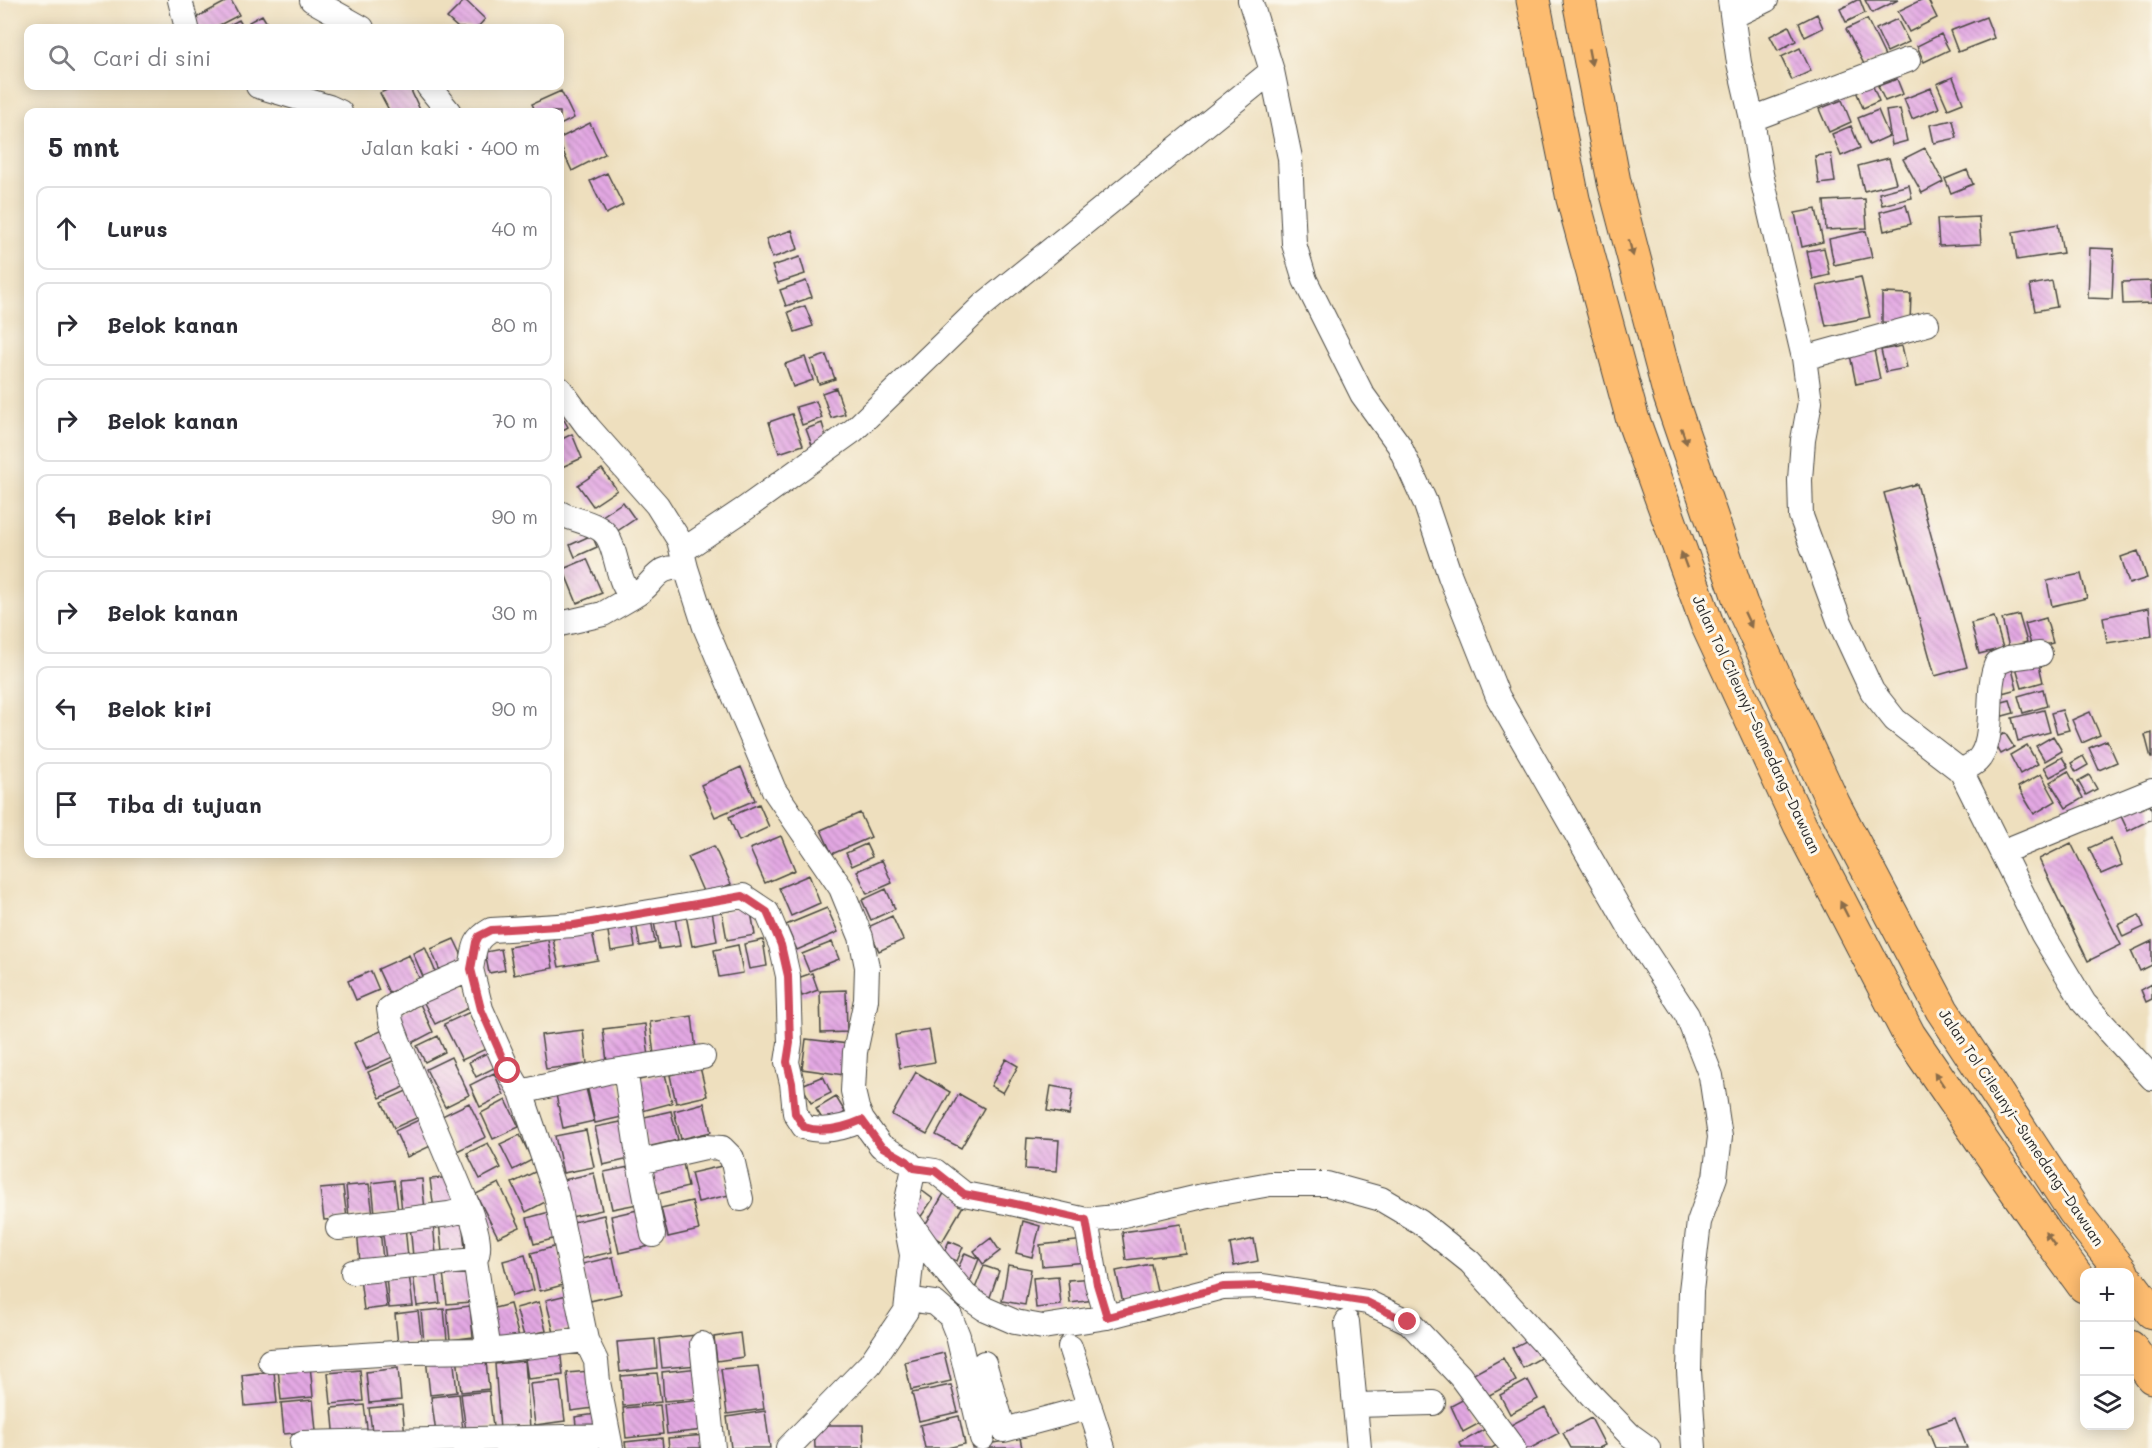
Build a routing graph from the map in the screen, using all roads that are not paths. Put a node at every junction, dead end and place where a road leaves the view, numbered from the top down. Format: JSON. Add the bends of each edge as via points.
{"nodes":[{"id":1,"x":180,"y":0,"type":"edge"},
{"id":2,"x":312,"y":0,"type":"edge"},
{"id":3,"x":1250,"y":0,"type":"edge"},
{"id":4,"x":1533,"y":0,"type":"edge"},
{"id":5,"x":1580,"y":0,"type":"edge"},
{"id":6,"x":1766,"y":0,"type":"edge"},
{"id":7,"x":1731,"y":8,"type":"edge"},
{"id":8,"x":187,"y":24,"type":"edge"},
{"id":9,"x":355,"y":24,"type":"edge"},
{"id":10,"x":1908,"y":60,"type":"dead end"},
{"id":11,"x":1272,"y":71,"type":"junction"},
{"id":12,"x":272,"y":90,"type":"edge"},
{"id":13,"x":431,"y":90,"type":"edge"},
{"id":14,"x":331,"y":108,"type":"edge"},
{"id":15,"x":446,"y":108,"type":"edge"},
{"id":16,"x":1752,"y":119,"type":"junction"},
{"id":17,"x":1927,"y":324,"type":"dead end"},
{"id":18,"x":1804,"y":358,"type":"junction"},
{"id":19,"x":564,"y":394,"type":"edge"},
{"id":20,"x":564,"y":515,"type":"edge"},
{"id":21,"x":684,"y":560,"type":"junction"},
{"id":22,"x":634,"y":596,"type":"junction"},
{"id":23,"x":564,"y":623,"type":"edge"},
{"id":24,"x":2040,"y":654,"type":"dead end"},
{"id":25,"x":1961,"y":771,"type":"junction"},
{"id":26,"x":2152,"y":791,"type":"edge"},
{"id":27,"x":2002,"y":852,"type":"junction"},
{"id":28,"x":471,"y":969,"type":"junction"},
{"id":29,"x":703,"y":1057,"type":"dead end"},
{"id":30,"x":625,"y":1069,"type":"junction"},
{"id":31,"x":2152,"y":1078,"type":"edge"},
{"id":32,"x":521,"y":1092,"type":"junction"},
{"id":33,"x":862,"y":1120,"type":"junction"},
{"id":34,"x":639,"y":1162,"type":"junction"},
{"id":35,"x":914,"y":1168,"type":"junction"},
{"id":36,"x":741,"y":1199,"type":"dead end"},
{"id":37,"x":469,"y":1209,"type":"junction"},
{"id":38,"x":904,"y":1214,"type":"junction"},
{"id":39,"x":1086,"y":1220,"type":"junction"},
{"id":40,"x":338,"y":1228,"type":"dead end"},
{"id":41,"x":653,"y":1235,"type":"dead end"},
{"id":42,"x":475,"y":1260,"type":"junction"},
{"id":43,"x":2119,"y":1268,"type":"edge"},
{"id":44,"x":353,"y":1272,"type":"dead end"},
{"id":45,"x":2080,"y":1279,"type":"edge"},
{"id":46,"x":2134,"y":1288,"type":"edge"},
{"id":47,"x":908,"y":1299,"type":"junction"},
{"id":48,"x":2152,"y":1312,"type":"edge"},
{"id":49,"x":1107,"y":1317,"type":"junction"},
{"id":50,"x":1347,"y":1322,"type":"dead end"},
{"id":51,"x":586,"y":1340,"type":"junction"},
{"id":52,"x":702,"y":1344,"type":"dead end"},
{"id":53,"x":1070,"y":1347,"type":"dead end"},
{"id":54,"x":489,"y":1351,"type":"junction"},
{"id":55,"x":2134,"y":1352,"type":"edge"},
{"id":56,"x":270,"y":1361,"type":"dead end"},
{"id":57,"x":984,"y":1363,"type":"dead end"},
{"id":58,"x":2152,"y":1377,"type":"edge"},
{"id":59,"x":1433,"y":1403,"type":"dead end"},
{"id":60,"x":1355,"y":1405,"type":"junction"},
{"id":61,"x":1090,"y":1407,"type":"junction"},
{"id":62,"x":982,"y":1438,"type":"dead end"},
{"id":63,"x":610,"y":1442,"type":"edge"},
{"id":64,"x":302,"y":1443,"type":"dead end"},
{"id":65,"x":713,"y":1448,"type":"edge"},
{"id":66,"x":788,"y":1448,"type":"edge"},
{"id":67,"x":1103,"y":1448,"type":"edge"},
{"id":68,"x":1359,"y":1448,"type":"edge"},
{"id":69,"x":1513,"y":1448,"type":"edge"},
{"id":70,"x":1648,"y":1448,"type":"edge"},
{"id":71,"x":1694,"y":1448,"type":"edge"}],
"edges":[{"from":1,"to":8,"type":"street"},
{"from":2,"to":9,"type":"street"},
{"from":3,"to":11,"type":"street"},
{"from":45,"to":4,"type":"highway","name":"Jalan Tol Cileunyi–Sumedang–Dawuan","one_way":true,"via":[[1909,1035],[1800,825],[1707,624],[1632,417],[1573,199]]},
{"from":5,"to":43,"type":"highway","name":"Jalan Tol Cileunyi–Sumedang–Dawuan","one_way":true,"via":[[1614,182],[1670,396],[1741,604],[1834,805],[1942,1010],[2074,1211]]},
{"from":6,"to":7,"type":"street"},
{"from":7,"to":16,"type":"street"},
{"from":10,"to":16,"type":"street"},
{"from":11,"to":21,"type":"street","via":[[983,305],[854,430],[746,508]]},
{"from":11,"to":71,"type":"street","via":[[1290,158],[1294,243],[1305,280],[1362,394],[1399,445],[1425,502],[1498,697],[1632,931],[1687,1015],[1711,1076],[1720,1137],[1715,1177],[1699,1222],[1690,1291],[1689,1371]]},
{"from":12,"to":14,"type":"street"},
{"from":13,"to":15,"type":"street"},
{"from":16,"to":18,"type":"street"},
{"from":17,"to":18,"type":"street"},
{"from":18,"to":25,"type":"street","via":[[1809,402],[1800,480],[1801,516],[1839,620],[1872,691],[1895,720]]},
{"from":19,"to":21,"type":"street","via":[[657,505],[679,540]]},
{"from":20,"to":22,"type":"street","via":[[606,534],[625,588]]},
{"from":21,"to":22,"type":"street","via":[[657,573]]},
{"from":21,"to":33,"type":"street","via":[[705,627],[774,790],[841,888],[861,937],[867,967],[866,1000],[855,1052],[853,1091]]},
{"from":22,"to":23,"type":"street","via":[[603,614]]},
{"from":24,"to":25,"type":"street","via":[[1997,663],[1992,673],[1987,742],[1978,760]]},
{"from":25,"to":27,"type":"street"},
{"from":26,"to":27,"type":"street"},
{"from":27,"to":31,"type":"street","via":[[2042,933],[2084,1003]]},
{"from":28,"to":32,"type":"street","via":[[481,1009]]},
{"from":28,"to":33,"type":"street","via":[[479,936],[491,930],[574,925],[743,896],[767,912],[781,945],[788,976],[787,1062],[795,1113],[804,1127],[819,1130],[846,1127]]},
{"from":28,"to":37,"type":"street","via":[[389,1009],[390,1022]]},
{"from":29,"to":30,"type":"street"},
{"from":30,"to":32,"type":"street"},
{"from":30,"to":34,"type":"street"},
{"from":32,"to":51,"type":"street","via":[[556,1195]]},
{"from":33,"to":35,"type":"street","via":[[881,1146]]},
{"from":34,"to":36,"type":"street","via":[[705,1147],[722,1148],[732,1158]]},
{"from":34,"to":41,"type":"street"},
{"from":35,"to":38,"type":"street"},
{"from":35,"to":39,"type":"street","via":[[935,1171],[964,1194]]},
{"from":37,"to":40,"type":"street"},
{"from":37,"to":42,"type":"street","via":[[479,1253]]},
{"from":38,"to":47,"type":"street","via":[[912,1255]]},
{"from":38,"to":49,"type":"street","via":[[966,1296],[985,1309],[1015,1322],[1043,1327]]},
{"from":39,"to":49,"type":"street"},
{"from":39,"to":70,"type":"street","via":[[1270,1184],[1327,1184],[1381,1199],[1420,1222],[1470,1262],[1630,1436]]},
{"from":42,"to":44,"type":"street"},
{"from":42,"to":54,"type":"street"},
{"from":46,"to":48,"type":"highway"},
{"from":47,"to":62,"type":"street","via":[[935,1303],[950,1316]]},
{"from":47,"to":66,"type":"street","via":[[906,1311],[870,1364]]},
{"from":49,"to":69,"type":"street","via":[[1223,1287],[1263,1286],[1367,1302],[1408,1322],[1460,1376]]},
{"from":50,"to":60,"type":"street"},
{"from":51,"to":54,"type":"street"},
{"from":51,"to":63,"type":"street","via":[[596,1361]]},
{"from":52,"to":65,"type":"street"},
{"from":53,"to":61,"type":"street"},
{"from":54,"to":56,"type":"street"},
{"from":55,"to":58,"type":"highway"},
{"from":57,"to":61,"type":"street","via":[[1004,1430]]},
{"from":59,"to":60,"type":"street"},
{"from":60,"to":68,"type":"street"},
{"from":61,"to":67,"type":"street"},
{"from":63,"to":64,"type":"street"}]}
